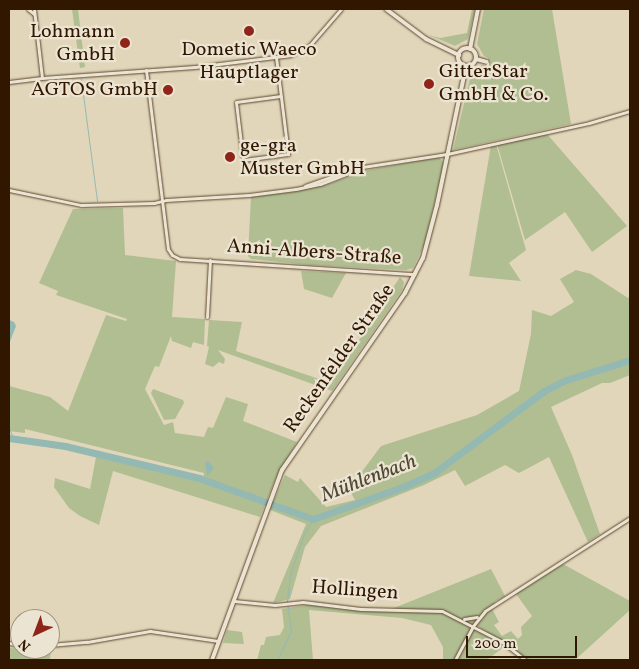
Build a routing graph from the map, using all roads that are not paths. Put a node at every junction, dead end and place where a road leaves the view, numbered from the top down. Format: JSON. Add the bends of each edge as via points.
{"nodes":[{"id":1,"x":28,"y":9,"type":"edge"},
{"id":2,"x":34,"y":9,"type":"edge"},
{"id":3,"x":341,"y":9,"type":"edge"},
{"id":4,"x":386,"y":9,"type":"edge"},
{"id":5,"x":478,"y":9,"type":"edge"},
{"id":6,"x":34,"y":14,"type":"junction"},
{"id":7,"x":470,"y":49,"type":"junction"},
{"id":8,"x":459,"y":54,"type":"junction"},
{"id":9,"x":276,"y":57,"type":"junction"},
{"id":10,"x":476,"y":59,"type":"junction"},
{"id":11,"x":487,"y":62,"type":"dead end"},
{"id":12,"x":466,"y":66,"type":"junction"},
{"id":13,"x":146,"y":70,"type":"junction"},
{"id":14,"x":42,"y":78,"type":"junction"},
{"id":15,"x":9,"y":82,"type":"edge"},
{"id":16,"x":281,"y":96,"type":"junction"},
{"id":17,"x":630,"y":111,"type":"edge"},
{"id":18,"x":448,"y":154,"type":"junction"},
{"id":19,"x":9,"y":190,"type":"edge"},
{"id":20,"x":162,"y":201,"type":"junction"},
{"id":21,"x":210,"y":260,"type":"junction"},
{"id":22,"x":416,"y":274,"type":"junction"},
{"id":23,"x":207,"y":317,"type":"dead end"},
{"id":24,"x":630,"y":518,"type":"edge"},
{"id":25,"x":233,"y":601,"type":"junction"},
{"id":26,"x":480,"y":615,"type":"junction"},
{"id":27,"x":461,"y":619,"type":"junction"},
{"id":28,"x":472,"y":626,"type":"junction"},
{"id":29,"x":218,"y":641,"type":"junction"},
{"id":30,"x":60,"y":644,"type":"edge"},
{"id":31,"x":212,"y":660,"type":"edge"},
{"id":32,"x":455,"y":660,"type":"edge"},
{"id":33,"x":524,"y":660,"type":"edge"}],
"edges":[{"from":1,"to":6,"type":"street"},
{"from":2,"to":6,"type":"street"},
{"from":3,"to":9,"type":"street","via":[[304,49]]},
{"from":4,"to":8,"type":"street","via":[[426,39]]},
{"from":5,"to":7,"type":"street"},
{"from":6,"to":14,"type":"street"},
{"from":7,"to":8,"type":"street"},
{"from":7,"to":10,"type":"street"},
{"from":8,"to":12,"type":"street","via":[[459,61]]},
{"from":9,"to":13,"type":"street"},
{"from":9,"to":16,"type":"street"},
{"from":10,"to":11,"type":"street"},
{"from":10,"to":12,"type":"street","via":[[473,65]]},
{"from":12,"to":18,"type":"street","name":"Reckenfelder Straße"},
{"from":13,"to":14,"type":"street"},
{"from":13,"to":20,"type":"street","name":"Anni-Albers-Straße"},
{"from":14,"to":15,"type":"street"},
{"from":16,"to":16,"type":"street","via":[[288,154],[243,160],[236,102]]},
{"from":17,"to":18,"type":"street"},
{"from":18,"to":20,"type":"street","via":[[333,174],[296,189]]},
{"from":18,"to":22,"type":"street","name":"Reckenfelder Straße","via":[[428,244]]},
{"from":19,"to":20,"type":"street","via":[[81,205]]},
{"from":20,"to":21,"type":"street","name":"Anni-Albers-Straße","via":[[169,252],[180,259]]},
{"from":21,"to":22,"type":"street","name":"Anni-Albers-Straße"},
{"from":21,"to":23,"type":"street","name":"Anni-Albers-Straße"},
{"from":22,"to":25,"type":"street","name":"Reckenfelder Straße","via":[[288,460]]},
{"from":24,"to":26,"type":"street"},
{"from":25,"to":27,"type":"street","name":"Hollingen","via":[[326,604],[361,609],[431,609]]},
{"from":25,"to":29,"type":"street","name":"Reckenfelder Straße"},
{"from":26,"to":27,"type":"street","via":[[471,620]]},
{"from":26,"to":28,"type":"street"},
{"from":27,"to":28,"type":"street","name":"Hollingen"},
{"from":28,"to":32,"type":"street"},
{"from":28,"to":33,"type":"street","name":"Hollingen","via":[[501,641]]},
{"from":29,"to":30,"type":"street","via":[[150,631]]},
{"from":29,"to":31,"type":"street","name":"Reckenfelder Straße"}]}
